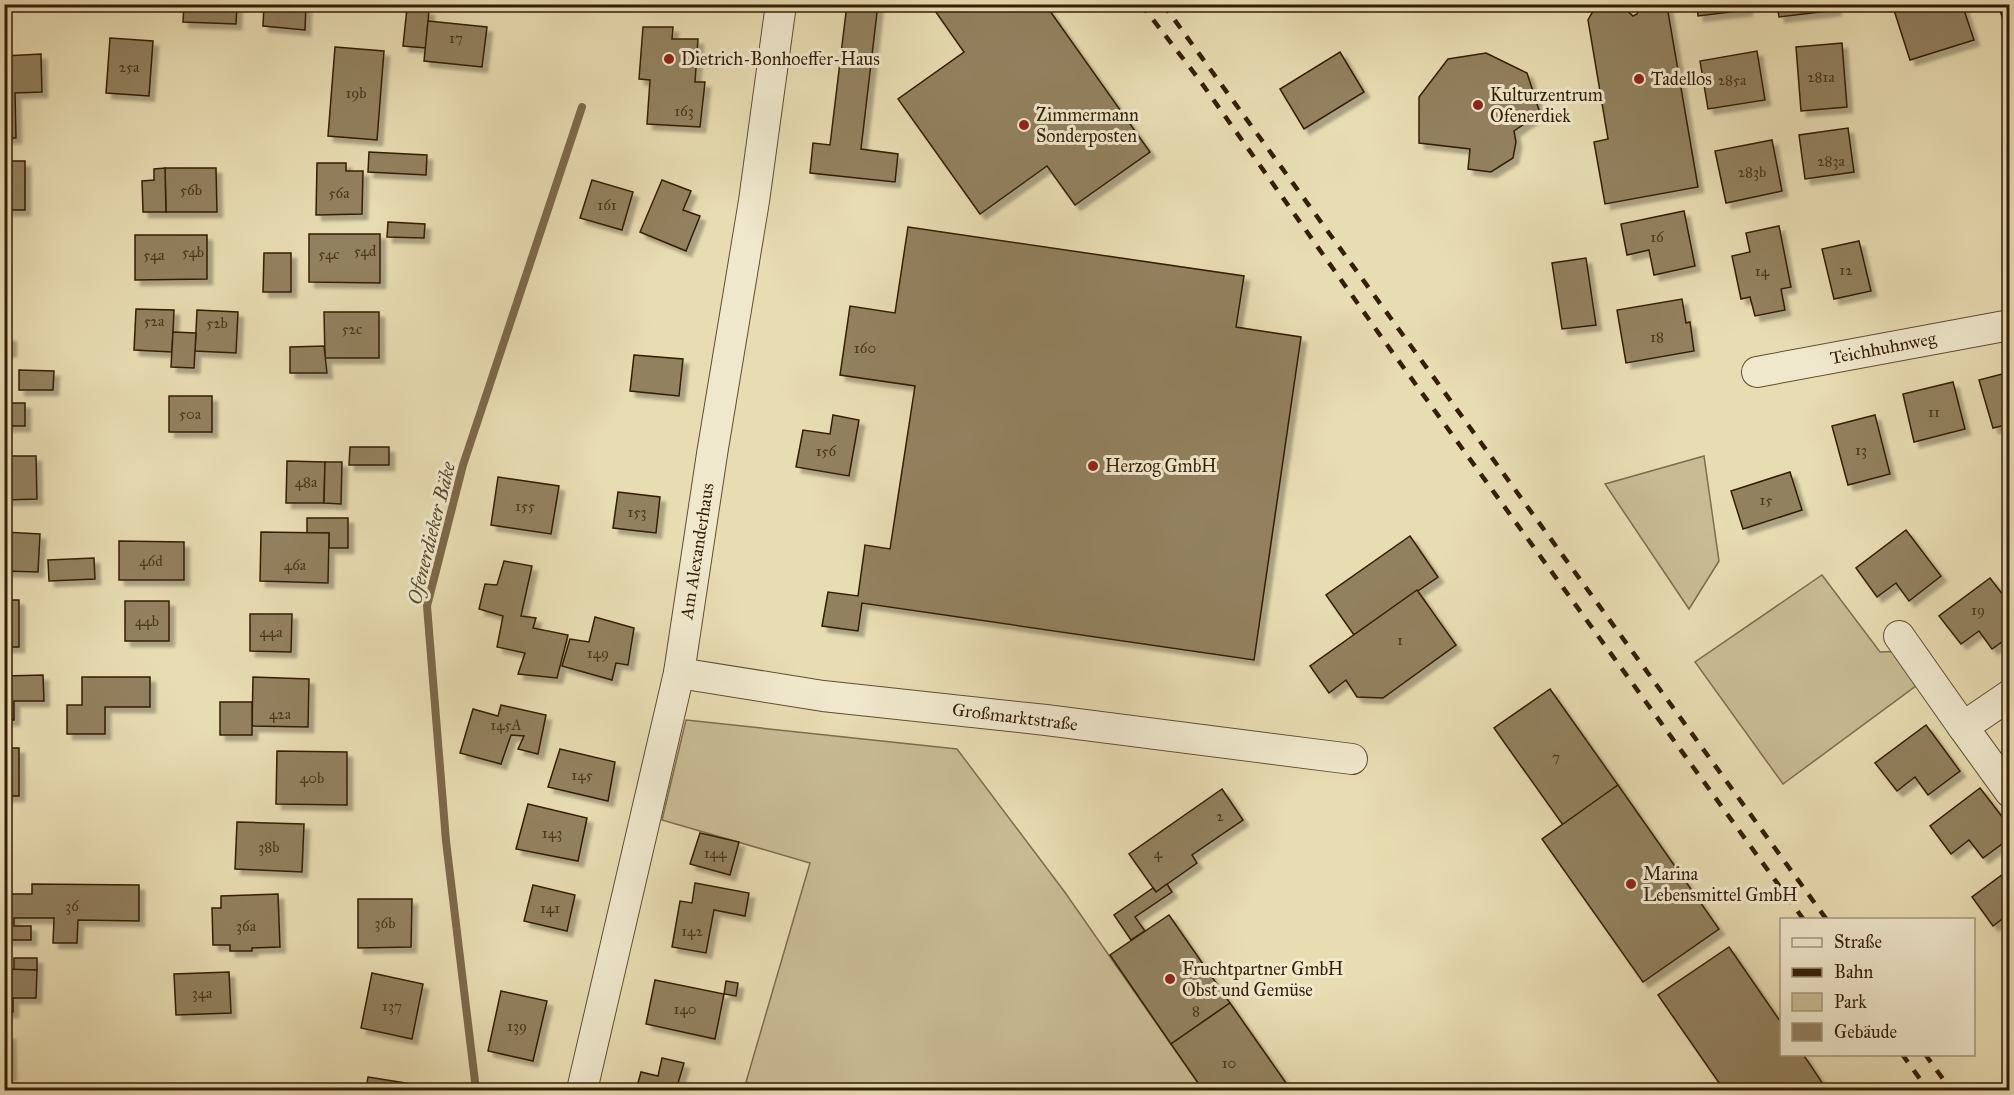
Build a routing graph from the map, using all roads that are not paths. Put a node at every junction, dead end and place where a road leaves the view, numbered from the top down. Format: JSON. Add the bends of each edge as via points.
{"nodes":[{"id":1,"x":781,"y":4,"type":"edge"},
{"id":2,"x":2010,"y":325,"type":"edge"},
{"id":3,"x":1757,"y":372,"type":"dead end"},
{"id":4,"x":1899,"y":636,"type":"dead end"},
{"id":5,"x":679,"y":673,"type":"junction"},
{"id":6,"x":2010,"y":695,"type":"edge"},
{"id":7,"x":1963,"y":727,"type":"junction"},
{"id":8,"x":1352,"y":759,"type":"dead end"},
{"id":9,"x":2010,"y":792,"type":"edge"},
{"id":10,"x":582,"y":1090,"type":"edge"}],
"edges":[{"from":1,"to":5,"type":"street","name":"Am Alexanderhaus","via":[[754,201]]},
{"from":2,"to":3,"type":"street","name":"Teichhuhnweg"},
{"from":4,"to":7,"type":"street"},
{"from":5,"to":8,"type":"street","name":"Großmarktstraße","via":[[823,696]]},
{"from":5,"to":10,"type":"street","name":"Am Alexanderhaus"},
{"from":6,"to":7,"type":"street"},
{"from":7,"to":9,"type":"street"}]}
